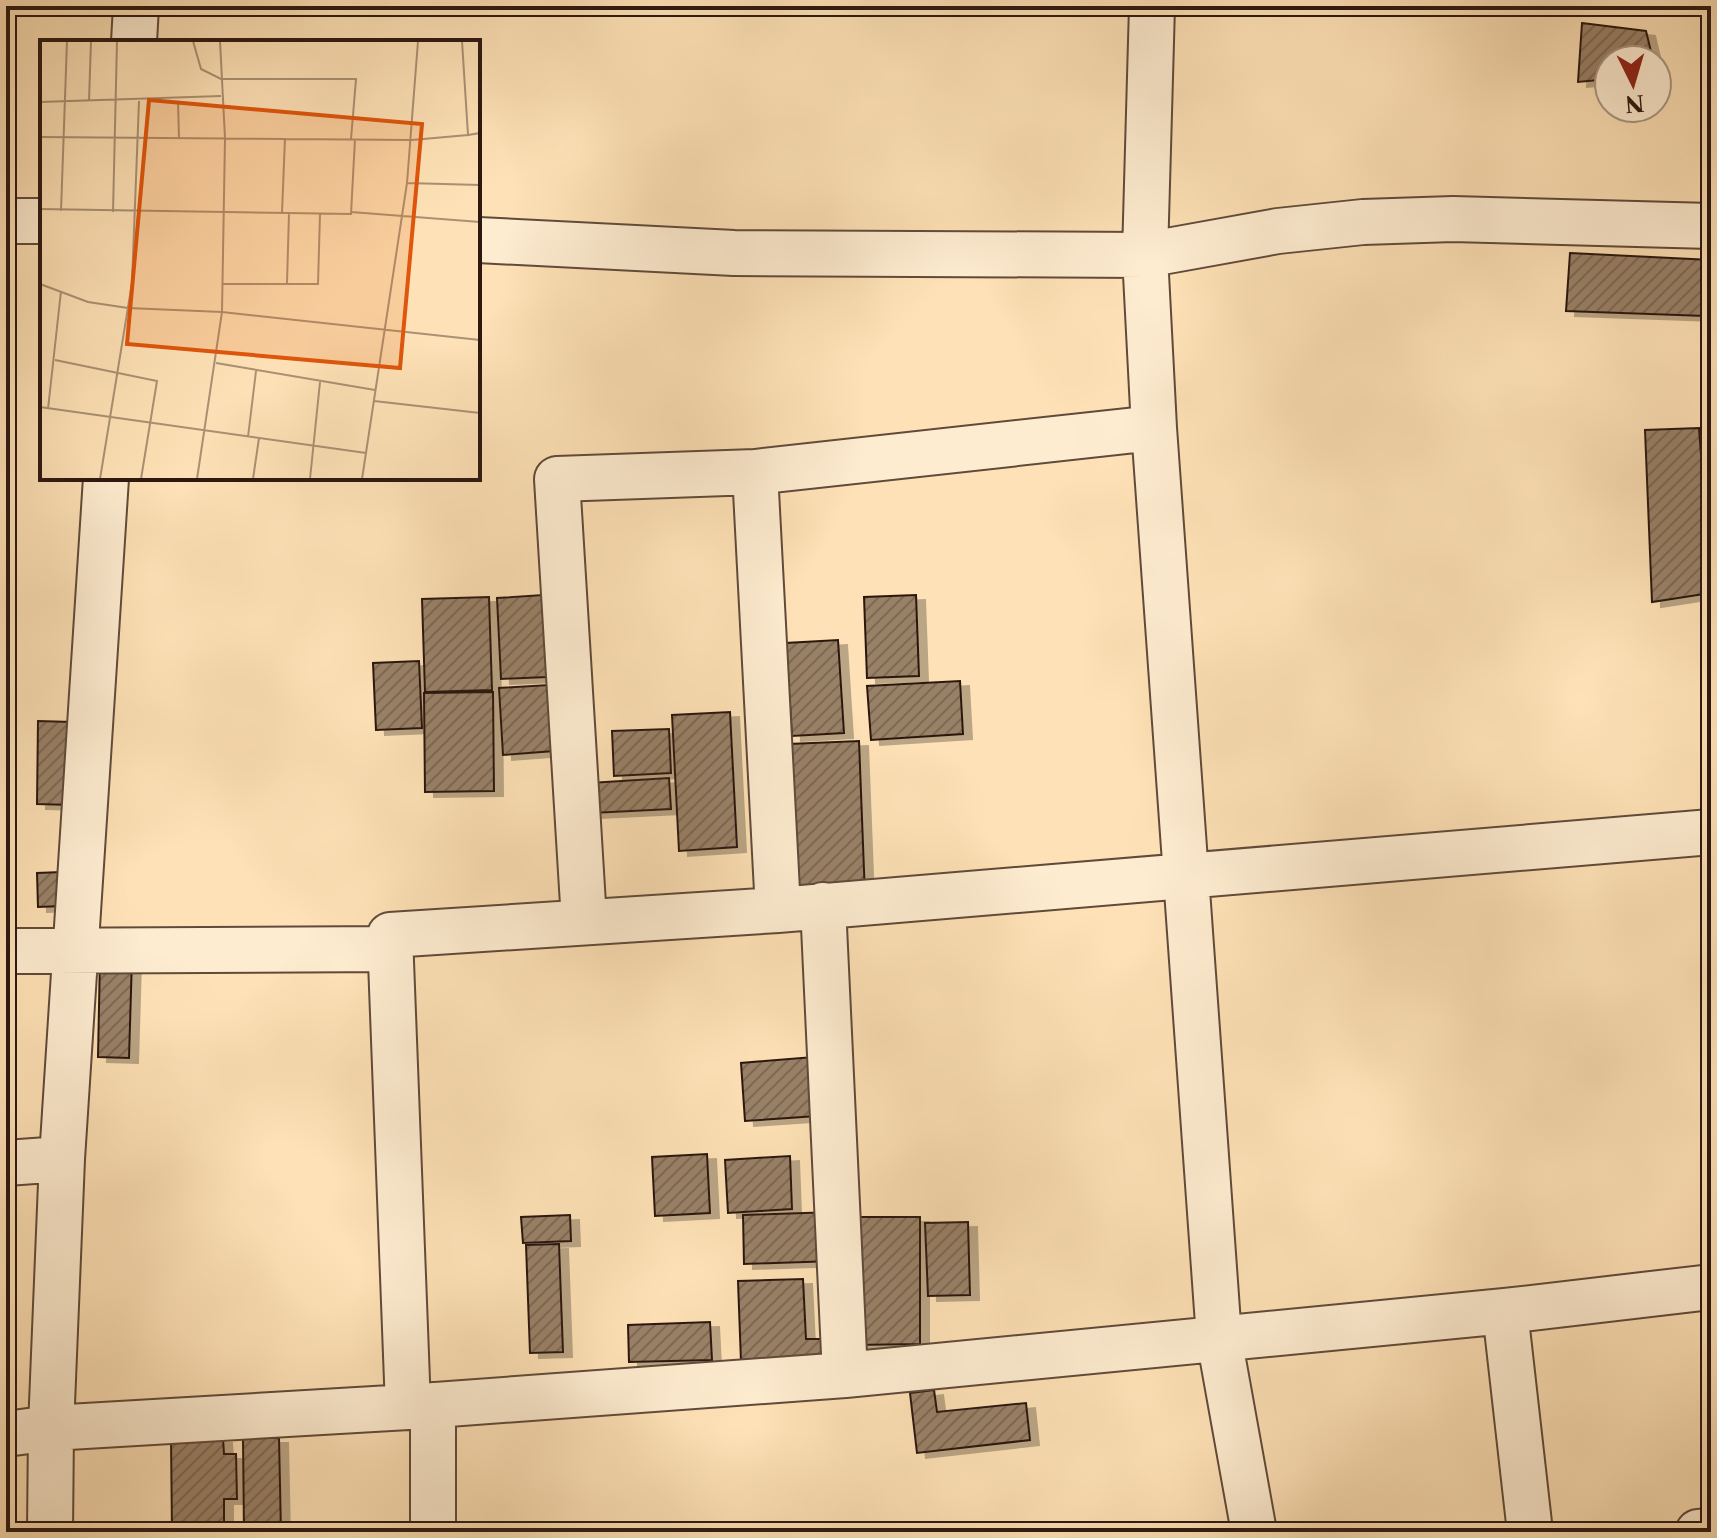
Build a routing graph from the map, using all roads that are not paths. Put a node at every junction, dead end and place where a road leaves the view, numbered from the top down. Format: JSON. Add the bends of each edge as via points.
{"nodes":[{"id":1,"x":136,"y":6,"type":"edge"},
{"id":2,"x":1152,"y":6,"type":"edge"},
{"id":3,"x":134,"y":40,"type":"edge"},
{"id":4,"x":6,"y":221,"type":"edge"},
{"id":5,"x":40,"y":221,"type":"edge"},
{"id":6,"x":1711,"y":226,"type":"edge"},
{"id":7,"x":480,"y":240,"type":"edge"},
{"id":8,"x":1145,"y":255,"type":"junction"},
{"id":9,"x":1154,"y":428,"type":"junction"},
{"id":10,"x":755,"y":472,"type":"junction"},
{"id":11,"x":106,"y":480,"type":"edge"},
{"id":12,"x":1711,"y":832,"type":"edge"},
{"id":13,"x":1184,"y":875,"type":"junction"},
{"id":14,"x":823,"y":905,"type":"junction"},
{"id":15,"x":778,"y":910,"type":"junction"},
{"id":16,"x":584,"y":921,"type":"junction"},
{"id":17,"x":392,"y":949,"type":"junction"},
{"id":18,"x":77,"y":950,"type":"junction"},
{"id":19,"x":6,"y":951,"type":"edge"},
{"id":20,"x":62,"y":1159,"type":"junction"},
{"id":21,"x":6,"y":1163,"type":"edge"},
{"id":22,"x":1711,"y":1287,"type":"edge"},
{"id":23,"x":1505,"y":1311,"type":"junction"},
{"id":24,"x":1219,"y":1338,"type":"junction"},
{"id":25,"x":845,"y":1375,"type":"junction"},
{"id":26,"x":420,"y":1406,"type":"junction"},
{"id":27,"x":51,"y":1428,"type":"junction"},
{"id":28,"x":6,"y":1434,"type":"edge"},
{"id":29,"x":1711,"y":1531,"type":"edge"},
{"id":30,"x":50,"y":1532,"type":"edge"},
{"id":31,"x":433,"y":1532,"type":"edge"},
{"id":32,"x":1254,"y":1532,"type":"edge"},
{"id":33,"x":1530,"y":1532,"type":"edge"},
{"id":34,"x":1698,"y":1532,"type":"edge"}],
"edges":[{"from":1,"to":3,"type":"street"},
{"from":2,"to":8,"type":"street"},
{"from":4,"to":5,"type":"street"},
{"from":6,"to":8,"type":"street","via":[[1453,219],[1363,222]]},
{"from":7,"to":8,"type":"street","via":[[734,253]]},
{"from":8,"to":9,"type":"street"},
{"from":9,"to":10,"type":"street"},
{"from":9,"to":13,"type":"street"},
{"from":10,"to":15,"type":"street"},
{"from":10,"to":16,"type":"street","via":[[557,479]]},
{"from":11,"to":18,"type":"street"},
{"from":12,"to":13,"type":"street"},
{"from":13,"to":14,"type":"street"},
{"from":13,"to":24,"type":"street"},
{"from":14,"to":15,"type":"street"},
{"from":14,"to":25,"type":"street"},
{"from":15,"to":16,"type":"street"},
{"from":16,"to":17,"type":"street","via":[[390,935]]},
{"from":17,"to":18,"type":"street"},
{"from":17,"to":26,"type":"street"},
{"from":18,"to":19,"type":"street"},
{"from":18,"to":20,"type":"street"},
{"from":20,"to":21,"type":"street"},
{"from":20,"to":27,"type":"street"},
{"from":22,"to":23,"type":"street"},
{"from":23,"to":24,"type":"street"},
{"from":23,"to":33,"type":"street"},
{"from":24,"to":25,"type":"street"},
{"from":24,"to":32,"type":"street"},
{"from":25,"to":26,"type":"street"},
{"from":26,"to":27,"type":"street"},
{"from":26,"to":31,"type":"street"},
{"from":27,"to":28,"type":"street"},
{"from":27,"to":30,"type":"street"},
{"from":29,"to":34,"type":"street"}]}
